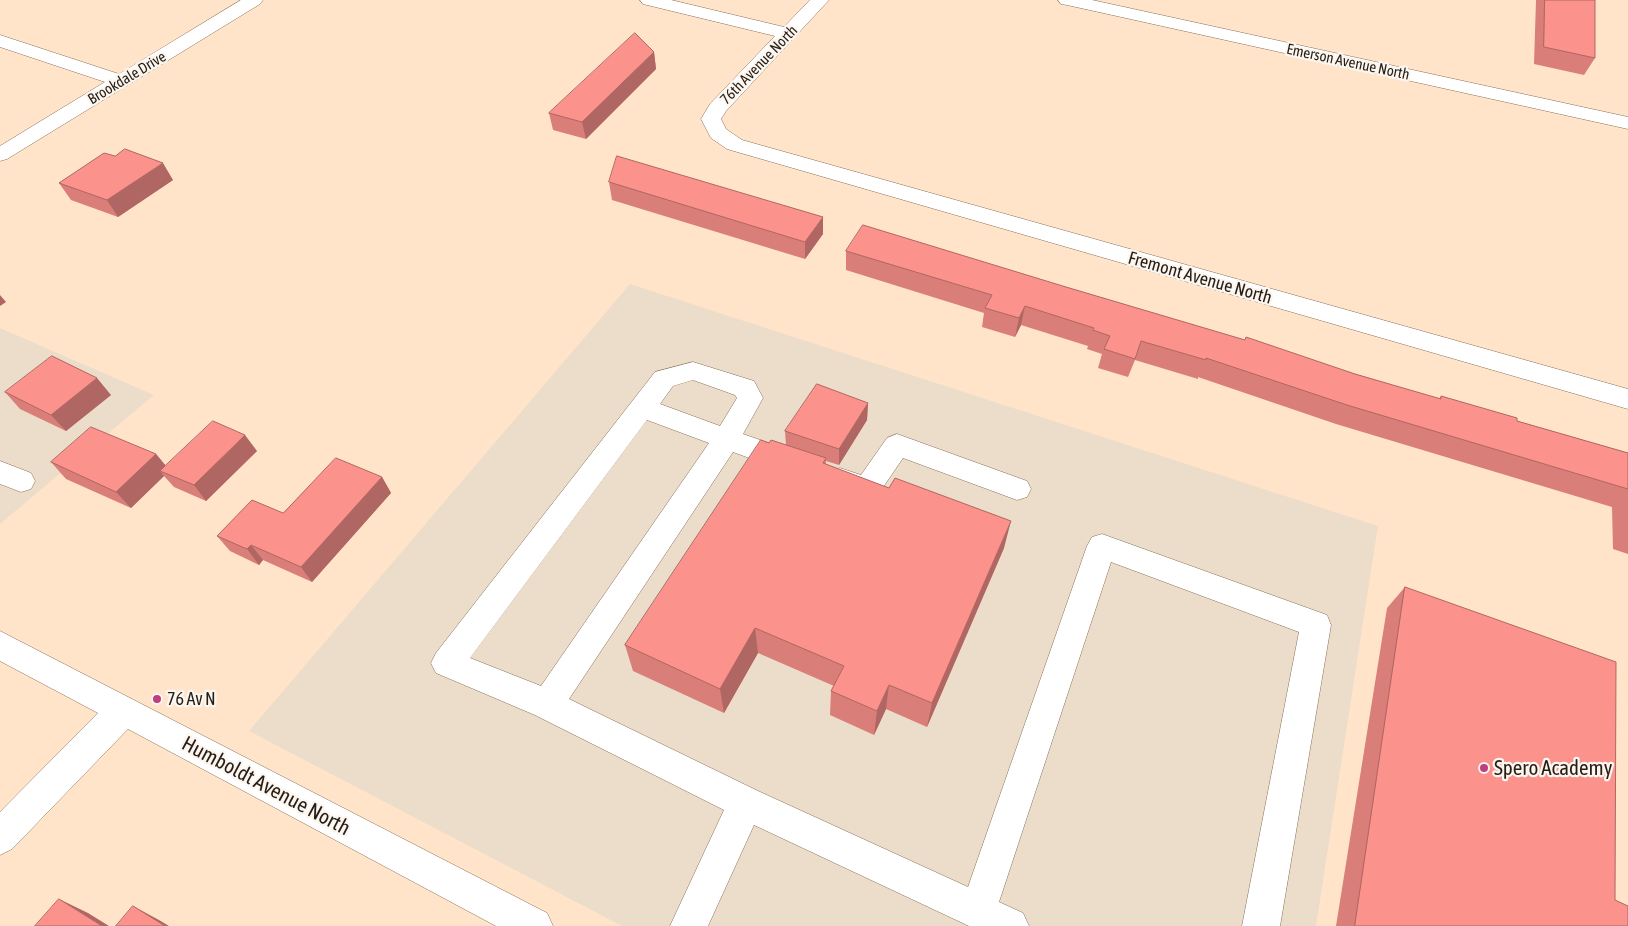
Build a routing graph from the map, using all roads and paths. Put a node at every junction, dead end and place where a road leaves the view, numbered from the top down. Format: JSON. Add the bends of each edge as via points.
{"nodes":[{"id":1,"x":254,"y":0,"type":"edge"},
{"id":2,"x":649,"y":0,"type":"edge"},
{"id":3,"x":820,"y":0,"type":"edge"},
{"id":4,"x":1067,"y":0,"type":"edge"},
{"id":5,"x":788,"y":34,"type":"junction"},
{"id":6,"x":0,"y":41,"type":"edge"},
{"id":7,"x":121,"y":81,"type":"junction"},
{"id":8,"x":1628,"y":124,"type":"edge"},
{"id":9,"x":0,"y":155,"type":"edge"},
{"id":10,"x":772,"y":156,"type":"joint"},
{"id":11,"x":1628,"y":399,"type":"edge"},
{"id":12,"x":642,"y":408,"type":"junction"},
{"id":13,"x":726,"y":440,"type":"junction"},
{"id":14,"x":1017,"y":489,"type":"dead end"},
{"id":15,"x":0,"y":645,"type":"edge"},
{"id":16,"x":547,"y":704,"type":"junction"},
{"id":17,"x":123,"y":711,"type":"junction"},
{"id":18,"x":746,"y":802,"type":"junction"},
{"id":19,"x":0,"y":837,"type":"edge"},
{"id":20,"x":978,"y":911,"type":"junction"},
{"id":21,"x":534,"y":926,"type":"edge"},
{"id":22,"x":689,"y":926,"type":"edge"},
{"id":23,"x":1010,"y":926,"type":"edge"},
{"id":24,"x":1261,"y":926,"type":"edge"}],
"edges":[{"from":1,"to":7,"type":"street","name":"Brookdale Drive"},
{"from":2,"to":5,"type":"street"},
{"from":3,"to":5,"type":"street","name":"76th Avenue North"},
{"from":4,"to":8,"type":"street","name":"Emerson Avenue North"},
{"from":5,"to":10,"type":"street","name":"76th Avenue North","via":[[717,108],[711,119],[714,131],[724,140]]},
{"from":6,"to":7,"type":"street"},
{"from":7,"to":9,"type":"street","name":"Brookdale Drive"},
{"from":10,"to":11,"type":"street","name":"Fremont Avenue North"},
{"from":12,"to":13,"type":"street"},
{"from":12,"to":13,"type":"street","via":[[664,378],[693,370],[745,388],[750,398]]},
{"from":12,"to":16,"type":"street","via":[[447,663]]},
{"from":13,"to":14,"type":"street","via":[[867,488],[897,445]]},
{"from":13,"to":16,"type":"street"},
{"from":15,"to":17,"type":"street","name":"Humboldt Avenue North"},
{"from":16,"to":18,"type":"street"},
{"from":17,"to":19,"type":"street"},
{"from":17,"to":21,"type":"street","name":"Humboldt Avenue North"},
{"from":18,"to":20,"type":"street"},
{"from":18,"to":22,"type":"street"},
{"from":20,"to":23,"type":"street"},
{"from":20,"to":24,"type":"street","via":[[1102,546],[1316,625]]}]}
